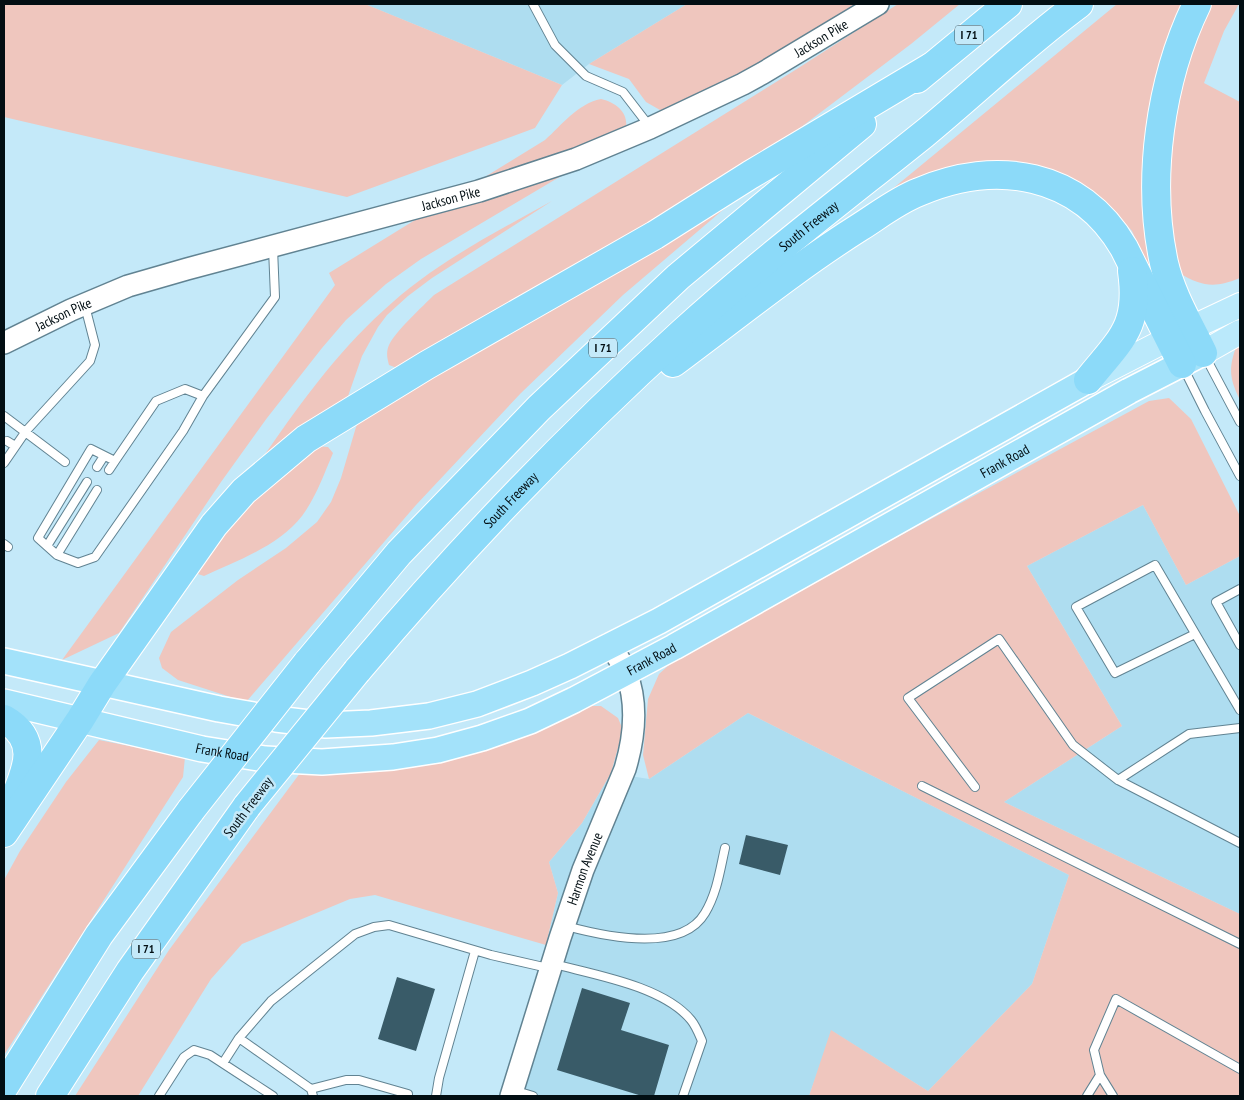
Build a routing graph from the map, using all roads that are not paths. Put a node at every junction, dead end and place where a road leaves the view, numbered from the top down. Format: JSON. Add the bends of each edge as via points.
{"nodes":[{"id":1,"x":533,"y":4,"type":"edge"},
{"id":2,"x":878,"y":4,"type":"edge"},
{"id":3,"x":1008,"y":4,"type":"edge"},
{"id":4,"x":1080,"y":4,"type":"edge"},
{"id":5,"x":1197,"y":4,"type":"edge"},
{"id":6,"x":931,"y":67,"type":"junction"},
{"id":7,"x":650,"y":128,"type":"junction"},
{"id":8,"x":273,"y":246,"type":"junction"},
{"id":9,"x":1131,"y":262,"type":"junction"},
{"id":10,"x":84,"y":304,"type":"junction"},
{"id":11,"x":1240,"y":305,"type":"edge"},
{"id":12,"x":1240,"y":332,"type":"edge"},
{"id":13,"x":1180,"y":333,"type":"junction"},
{"id":14,"x":4,"y":343,"type":"edge"},
{"id":15,"x":1193,"y":359,"type":"junction"},
{"id":16,"x":1088,"y":380,"type":"junction"},
{"id":17,"x":204,"y":396,"type":"junction"},
{"id":18,"x":4,"y":416,"type":"edge"},
{"id":19,"x":1240,"y":422,"type":"edge"},
{"id":20,"x":26,"y":432,"type":"junction"},
{"id":21,"x":6,"y":441,"type":"dead end"},
{"id":22,"x":568,"y":441,"type":"junction"},
{"id":23,"x":15,"y":446,"type":"junction"},
{"id":24,"x":104,"y":456,"type":"junction"},
{"id":25,"x":4,"y":461,"type":"edge"},
{"id":26,"x":115,"y":461,"type":"junction"},
{"id":27,"x":66,"y":462,"type":"dead end"},
{"id":28,"x":97,"y":467,"type":"dead end"},
{"id":29,"x":109,"y":470,"type":"dead end"},
{"id":30,"x":1240,"y":476,"type":"edge"},
{"id":31,"x":87,"y":482,"type":"dead end"},
{"id":32,"x":97,"y":490,"type":"dead end"},
{"id":33,"x":47,"y":546,"type":"junction"},
{"id":34,"x":57,"y":554,"type":"junction"},
{"id":35,"x":1240,"y":588,"type":"edge"},
{"id":36,"x":1195,"y":634,"type":"junction"},
{"id":37,"x":610,"y":644,"type":"junction"},
{"id":38,"x":1240,"y":645,"type":"edge"},
{"id":39,"x":4,"y":661,"type":"edge"},
{"id":40,"x":626,"y":672,"type":"junction"},
{"id":41,"x":102,"y":684,"type":"junction"},
{"id":42,"x":4,"y":702,"type":"edge"},
{"id":43,"x":1240,"y":710,"type":"edge"},
{"id":44,"x":4,"y":719,"type":"edge"},
{"id":45,"x":80,"y":720,"type":"junction"},
{"id":46,"x":1240,"y":728,"type":"edge"},
{"id":47,"x":1118,"y":780,"type":"junction"},
{"id":48,"x":922,"y":786,"type":"dead end"},
{"id":49,"x":975,"y":786,"type":"dead end"},
{"id":50,"x":4,"y":821,"type":"edge"},
{"id":51,"x":4,"y":833,"type":"edge"},
{"id":52,"x":1240,"y":843,"type":"edge"},
{"id":53,"x":725,"y":848,"type":"dead end"},
{"id":54,"x":564,"y":926,"type":"junction"},
{"id":55,"x":1240,"y":944,"type":"edge"},
{"id":56,"x":475,"y":950,"type":"junction"},
{"id":57,"x":551,"y":966,"type":"junction"},
{"id":58,"x":239,"y":1038,"type":"junction"},
{"id":59,"x":223,"y":1063,"type":"junction"},
{"id":60,"x":1240,"y":1069,"type":"edge"},
{"id":61,"x":1100,"y":1075,"type":"junction"},
{"id":62,"x":4,"y":1087,"type":"edge"},
{"id":63,"x":312,"y":1092,"type":"edge"},
{"id":64,"x":519,"y":1094,"type":"edge"},
{"id":65,"x":50,"y":1096,"type":"edge"},
{"id":66,"x":159,"y":1096,"type":"edge"},
{"id":67,"x":273,"y":1096,"type":"edge"},
{"id":68,"x":408,"y":1096,"type":"edge"},
{"id":69,"x":436,"y":1096,"type":"edge"},
{"id":70,"x":683,"y":1096,"type":"edge"},
{"id":71,"x":1087,"y":1096,"type":"edge"},
{"id":72,"x":1113,"y":1096,"type":"edge"}],
"edges":[{"from":1,"to":7,"type":"lane","via":[[555,45],[586,76],[623,92]]},
{"from":2,"to":7,"type":"main road","name":"Jackson Pike","via":[[763,74]]},
{"from":3,"to":6,"type":"highway","number":"I 71"},
{"from":4,"to":22,"type":"highway","name":"South Freeway","number":"I 71","via":[[746,278]]},
{"from":5,"to":13,"type":"highway","via":[[1168,84],[1157,176],[1159,231]]},
{"from":6,"to":41,"type":"highway","via":[[655,235],[427,365],[306,439],[244,491],[214,525]]},
{"from":6,"to":62,"type":"highway","number":"I 71","bridge":true,"via":[[678,277],[539,408],[399,552],[191,810],[98,934]]},
{"from":7,"to":8,"type":"main road","name":"Jackson Pike","via":[[576,159],[479,191]]},
{"from":8,"to":10,"type":"main road","name":"Jackson Pike","via":[[128,286]]},
{"from":8,"to":17,"type":"lane","via":[[275,297]]},
{"from":9,"to":13,"type":"highway"},
{"from":9,"to":16,"type":"highway","via":[[1134,286],[1132,320],[1126,333]]},
{"from":9,"to":22,"type":"highway","via":[[1116,234],[1098,214],[1077,197],[1054,185],[995,174],[948,182],[917,192],[833,244]]},
{"from":10,"to":14,"type":"main road","name":"Jackson Pike"},
{"from":10,"to":20,"type":"lane","via":[[95,345],[90,362]]},
{"from":11,"to":13,"type":"main road"},
{"from":12,"to":15,"type":"main road","name":"Frank Road"},
{"from":13,"to":15,"type":"highway"},
{"from":13,"to":16,"type":"main road"},
{"from":15,"to":19,"type":"lane"},
{"from":15,"to":30,"type":"lane","via":[[1205,411]]},
{"from":15,"to":40,"type":"highway","name":"Frank Road","via":[[1129,391]]},
{"from":16,"to":37,"type":"highway","via":[[659,621]]},
{"from":17,"to":26,"type":"lane","via":[[185,389],[156,401]]},
{"from":17,"to":34,"type":"lane","via":[[95,556],[78,563]]},
{"from":18,"to":20,"type":"lane"},
{"from":20,"to":23,"type":"lane"},
{"from":20,"to":27,"type":"lane"},
{"from":21,"to":23,"type":"lane"},
{"from":22,"to":65,"type":"highway","name":"South Freeway","number":"I 71","bridge":true,"via":[[423,594],[247,806],[130,971]]},
{"from":23,"to":25,"type":"lane"},
{"from":24,"to":26,"type":"lane"},
{"from":24,"to":28,"type":"lane"},
{"from":24,"to":33,"type":"lane","via":[[91,449],[38,538]]},
{"from":26,"to":29,"type":"lane"},
{"from":31,"to":33,"type":"lane"},
{"from":32,"to":34,"type":"lane"},
{"from":33,"to":34,"type":"lane"},
{"from":35,"to":38,"type":"lane","via":[[1216,602]]},
{"from":36,"to":36,"type":"lane","via":[[1155,566],[1076,606],[1116,673]]},
{"from":36,"to":43,"type":"lane"},
{"from":37,"to":40,"type":"main road","name":"Harmon Avenue"},
{"from":37,"to":41,"type":"highway","via":[[570,666],[476,704],[429,716],[371,723],[326,725],[276,719]]},
{"from":39,"to":41,"type":"highway"},
{"from":40,"to":45,"type":"highway","name":"Frank Road","via":[[530,721],[446,748],[393,757],[322,762],[265,759],[202,749]]},
{"from":40,"to":54,"type":"main road","name":"Harmon Avenue","via":[[634,727],[629,757]]},
{"from":41,"to":45,"type":"highway"},
{"from":42,"to":45,"type":"highway","name":"Frank Road"},
{"from":44,"to":50,"type":"highway","via":[[16,726],[26,744],[28,762]]},
{"from":45,"to":51,"type":"highway"},
{"from":46,"to":47,"type":"lane","via":[[1189,734]]},
{"from":47,"to":49,"type":"lane","via":[[1073,745],[999,639],[908,698]]},
{"from":47,"to":52,"type":"lane"},
{"from":48,"to":55,"type":"lane"},
{"from":53,"to":54,"type":"lane","via":[[716,888],[704,914],[692,928],[677,936],[620,939]]},
{"from":54,"to":57,"type":"main road","name":"Harmon Avenue"},
{"from":56,"to":57,"type":"lane"},
{"from":56,"to":58,"type":"lane","via":[[389,925],[355,934],[270,1001]]},
{"from":56,"to":69,"type":"lane"},
{"from":57,"to":64,"type":"main road","name":"Harmon Avenue"},
{"from":57,"to":70,"type":"lane","via":[[643,988],[677,1007],[692,1021],[702,1040]]},
{"from":58,"to":59,"type":"lane"},
{"from":58,"to":63,"type":"lane"},
{"from":59,"to":66,"type":"lane","via":[[194,1050],[184,1058]]},
{"from":59,"to":67,"type":"lane"},
{"from":60,"to":61,"type":"lane","via":[[1116,999],[1094,1050]]},
{"from":61,"to":71,"type":"lane"},
{"from":61,"to":72,"type":"lane"},
{"from":63,"to":68,"type":"lane","via":[[346,1080],[359,1080]]}]}
